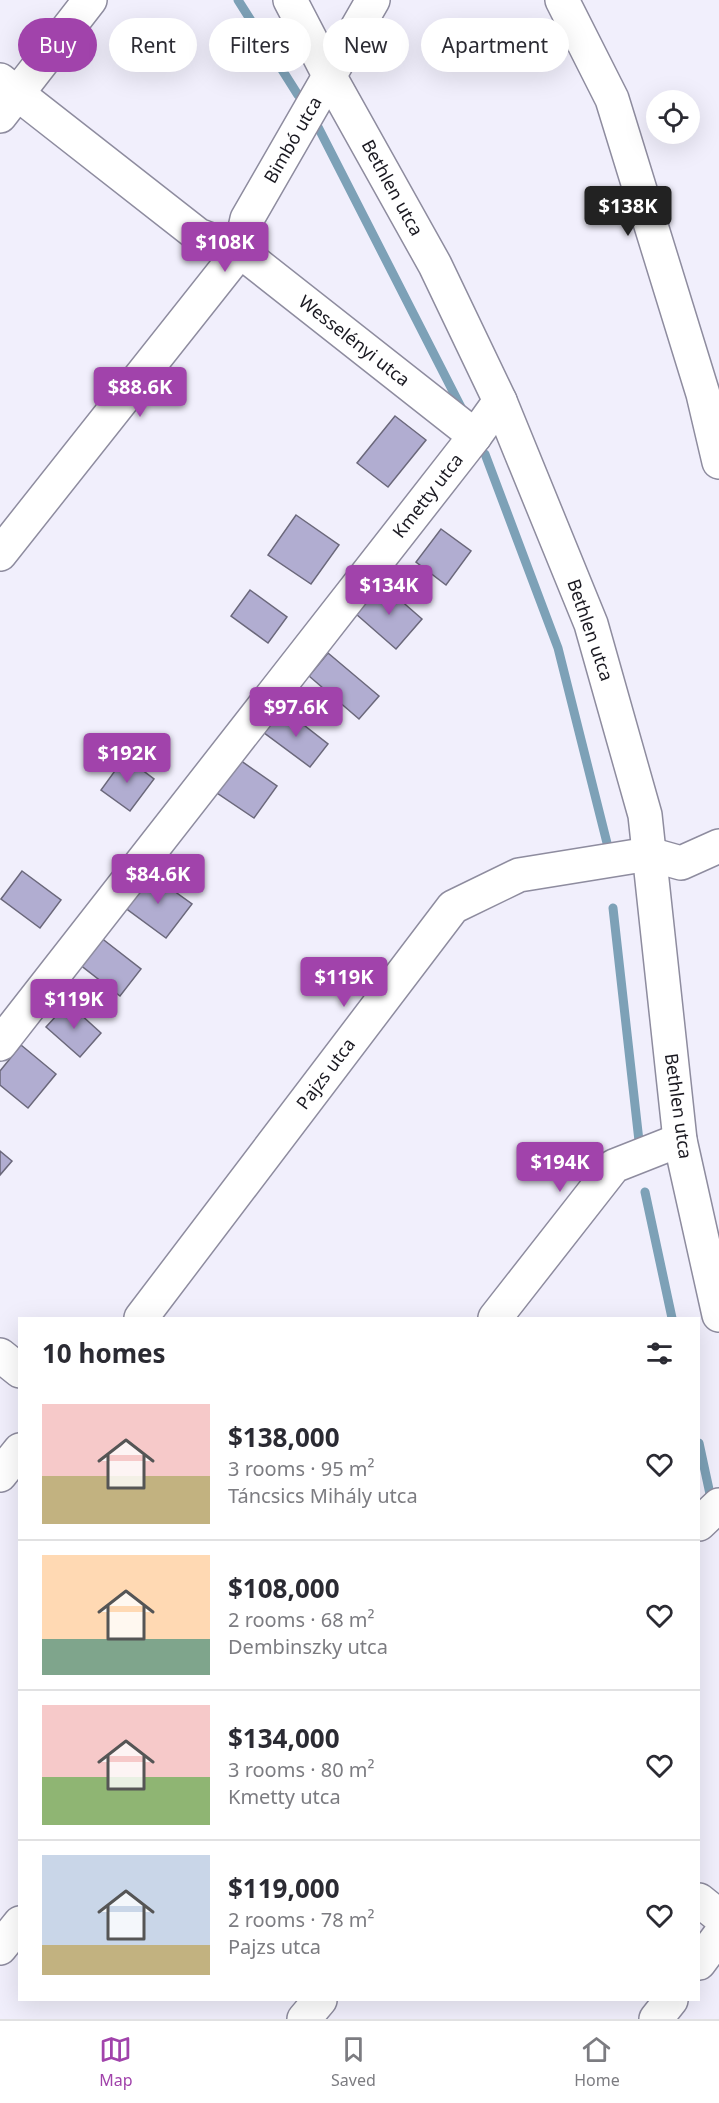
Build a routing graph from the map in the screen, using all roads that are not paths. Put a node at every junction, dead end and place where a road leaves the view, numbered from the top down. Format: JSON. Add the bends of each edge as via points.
{"nodes":[{"id":1,"x":90,"y":0,"type":"edge"},
{"id":2,"x":290,"y":0,"type":"edge"},
{"id":3,"x":373,"y":0,"type":"edge"},
{"id":4,"x":562,"y":0,"type":"edge"},
{"id":5,"x":330,"y":77,"type":"junction"},
{"id":6,"x":6,"y":97,"type":"edge"},
{"id":7,"x":240,"y":251,"type":"junction"},
{"id":8,"x":500,"y":401,"type":"junction"},
{"id":9,"x":475,"y":436,"type":"junction"},
{"id":10,"x":719,"y":462,"type":"edge"},
{"id":11,"x":0,"y":554,"type":"edge"},
{"id":12,"x":719,"y":846,"type":"edge"},
{"id":13,"x":649,"y":854,"type":"junction"},
{"id":14,"x":0,"y":1044,"type":"edge"},
{"id":15,"x":680,"y":1140,"type":"junction"},
{"id":16,"x":719,"y":1316,"type":"edge"},
{"id":17,"x":142,"y":1317,"type":"edge"},
{"id":18,"x":496,"y":1317,"type":"edge"},
{"id":19,"x":0,"y":1355,"type":"edge"},
{"id":20,"x":18,"y":1369,"type":"edge"},
{"id":21,"x":18,"y":1452,"type":"edge"},
{"id":22,"x":0,"y":1475,"type":"edge"},
{"id":23,"x":719,"y":1505,"type":"edge"},
{"id":24,"x":700,"y":1523,"type":"edge"},
{"id":25,"x":700,"y":1901,"type":"edge"},
{"id":26,"x":719,"y":1916,"type":"edge"},
{"id":27,"x":18,"y":1926,"type":"edge"},
{"id":28,"x":719,"y":1936,"type":"edge"},
{"id":29,"x":0,"y":1948,"type":"edge"},
{"id":30,"x":700,"y":1962,"type":"edge"},
{"id":31,"x":319,"y":2001,"type":"edge"},
{"id":32,"x":670,"y":2001,"type":"edge"},
{"id":33,"x":304,"y":2019,"type":"edge"},
{"id":34,"x":656,"y":2019,"type":"edge"}],
"edges":[{"from":1,"to":6,"type":"street"},
{"from":2,"to":5,"type":"street","name":"Bethlen utca"},
{"from":3,"to":5,"type":"street","name":"Bimbó utca"},
{"from":4,"to":10,"type":"street","via":[[612,99],[703,394]]},
{"from":5,"to":7,"type":"street","name":"Bimbó utca","via":[[248,219]]},
{"from":5,"to":8,"type":"street","name":"Bethlen utca","via":[[435,266]]},
{"from":6,"to":7,"type":"street","name":"Wesselényi utca","via":[[198,235]]},
{"from":7,"to":9,"type":"street","name":"Wesselényi utca"},
{"from":7,"to":11,"type":"street"},
{"from":8,"to":9,"type":"street","name":"Kmetty utca"},
{"from":8,"to":13,"type":"street","name":"Bethlen utca","via":[[591,624],[645,815]]},
{"from":9,"to":14,"type":"street","name":"Kmetty utca"},
{"from":12,"to":13,"type":"street","via":[[681,863]]},
{"from":13,"to":15,"type":"street","name":"Bethlen utca"},
{"from":13,"to":17,"type":"street","name":"Pajzs utca","via":[[519,875],[453,907]]},
{"from":15,"to":16,"type":"street","name":"Bethlen utca"},
{"from":15,"to":18,"type":"street","via":[[614,1166]]},
{"from":19,"to":20,"type":"street"},
{"from":21,"to":22,"type":"street"},
{"from":23,"to":24,"type":"street"},
{"from":25,"to":26,"type":"street"},
{"from":27,"to":29,"type":"street"},
{"from":28,"to":30,"type":"street"},
{"from":31,"to":33,"type":"street"},
{"from":32,"to":34,"type":"street"}]}
